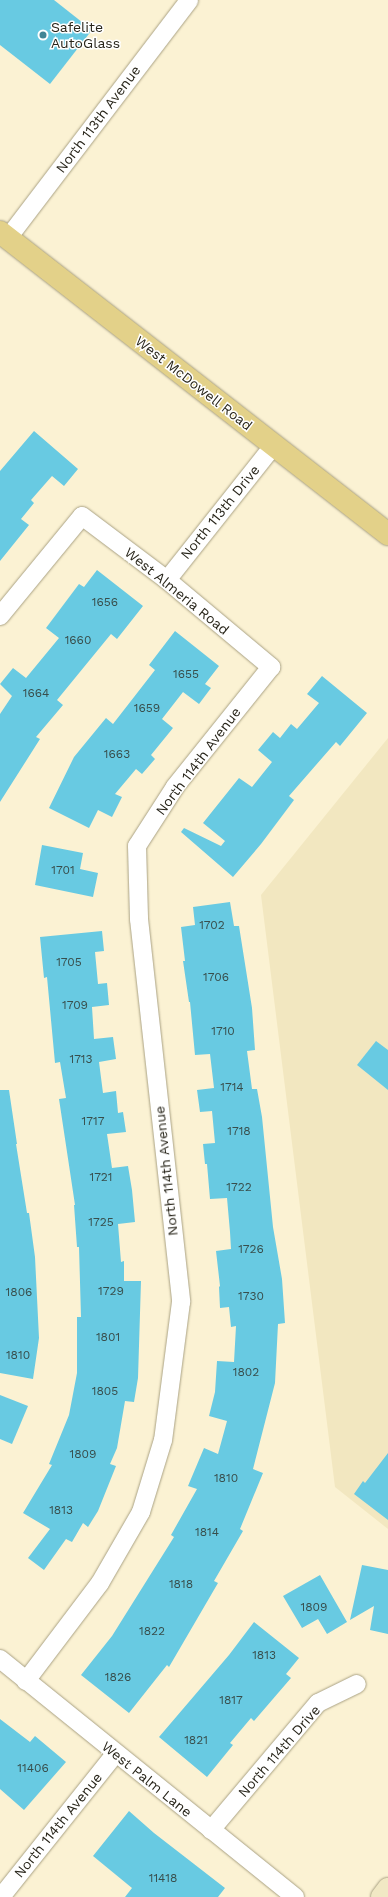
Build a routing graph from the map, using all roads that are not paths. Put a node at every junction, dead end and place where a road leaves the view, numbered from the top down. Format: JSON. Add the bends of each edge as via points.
{"nodes":[{"id":1,"x":189,"y":0,"type":"edge"},
{"id":2,"x":4,"y":235,"type":"edge"},
{"id":3,"x":274,"y":445,"type":"junction"},
{"id":4,"x":388,"y":534,"type":"edge"},
{"id":5,"x":166,"y":580,"type":"junction"},
{"id":6,"x":0,"y":616,"type":"edge"},
{"id":7,"x":271,"y":667,"type":"joint"},
{"id":8,"x":0,"y":1659,"type":"edge"},
{"id":9,"x":26,"y":1680,"type":"junction"},
{"id":10,"x":357,"y":1684,"type":"dead end"},
{"id":11,"x":115,"y":1754,"type":"junction"},
{"id":12,"x":211,"y":1830,"type":"junction"},
{"id":13,"x":388,"y":1889,"type":"edge"},
{"id":14,"x":1,"y":1897,"type":"edge"},
{"id":15,"x":295,"y":1897,"type":"edge"},
{"id":16,"x":382,"y":1897,"type":"edge"}],
"edges":[{"from":1,"to":2,"type":"street","name":"North 113th Avenue"},
{"from":2,"to":3,"type":"main road","name":"West McDowell Road"},
{"from":3,"to":4,"type":"main road","name":"West McDowell Road"},
{"from":3,"to":5,"type":"street","name":"North 113th Drive"},
{"from":5,"to":6,"type":"street","name":"West Almeria Road","via":[[82,516]]},
{"from":5,"to":7,"type":"street","name":"West Almeria Road"},
{"from":7,"to":9,"type":"street","name":"North 114th Avenue","via":[[175,787],[137,846],[139,919],[181,1302],[164,1440],[141,1512],[100,1583]]},
{"from":8,"to":9,"type":"street","name":"West Palm Lane"},
{"from":9,"to":11,"type":"street","name":"West Palm Lane"},
{"from":10,"to":12,"type":"street","name":"North 114th Drive","via":[[318,1703]]},
{"from":11,"to":12,"type":"street","name":"West Palm Lane"},
{"from":11,"to":14,"type":"street","name":"North 114th Avenue"},
{"from":12,"to":15,"type":"street","name":"West Palm Lane"},
{"from":13,"to":16,"type":"main road"}]}
